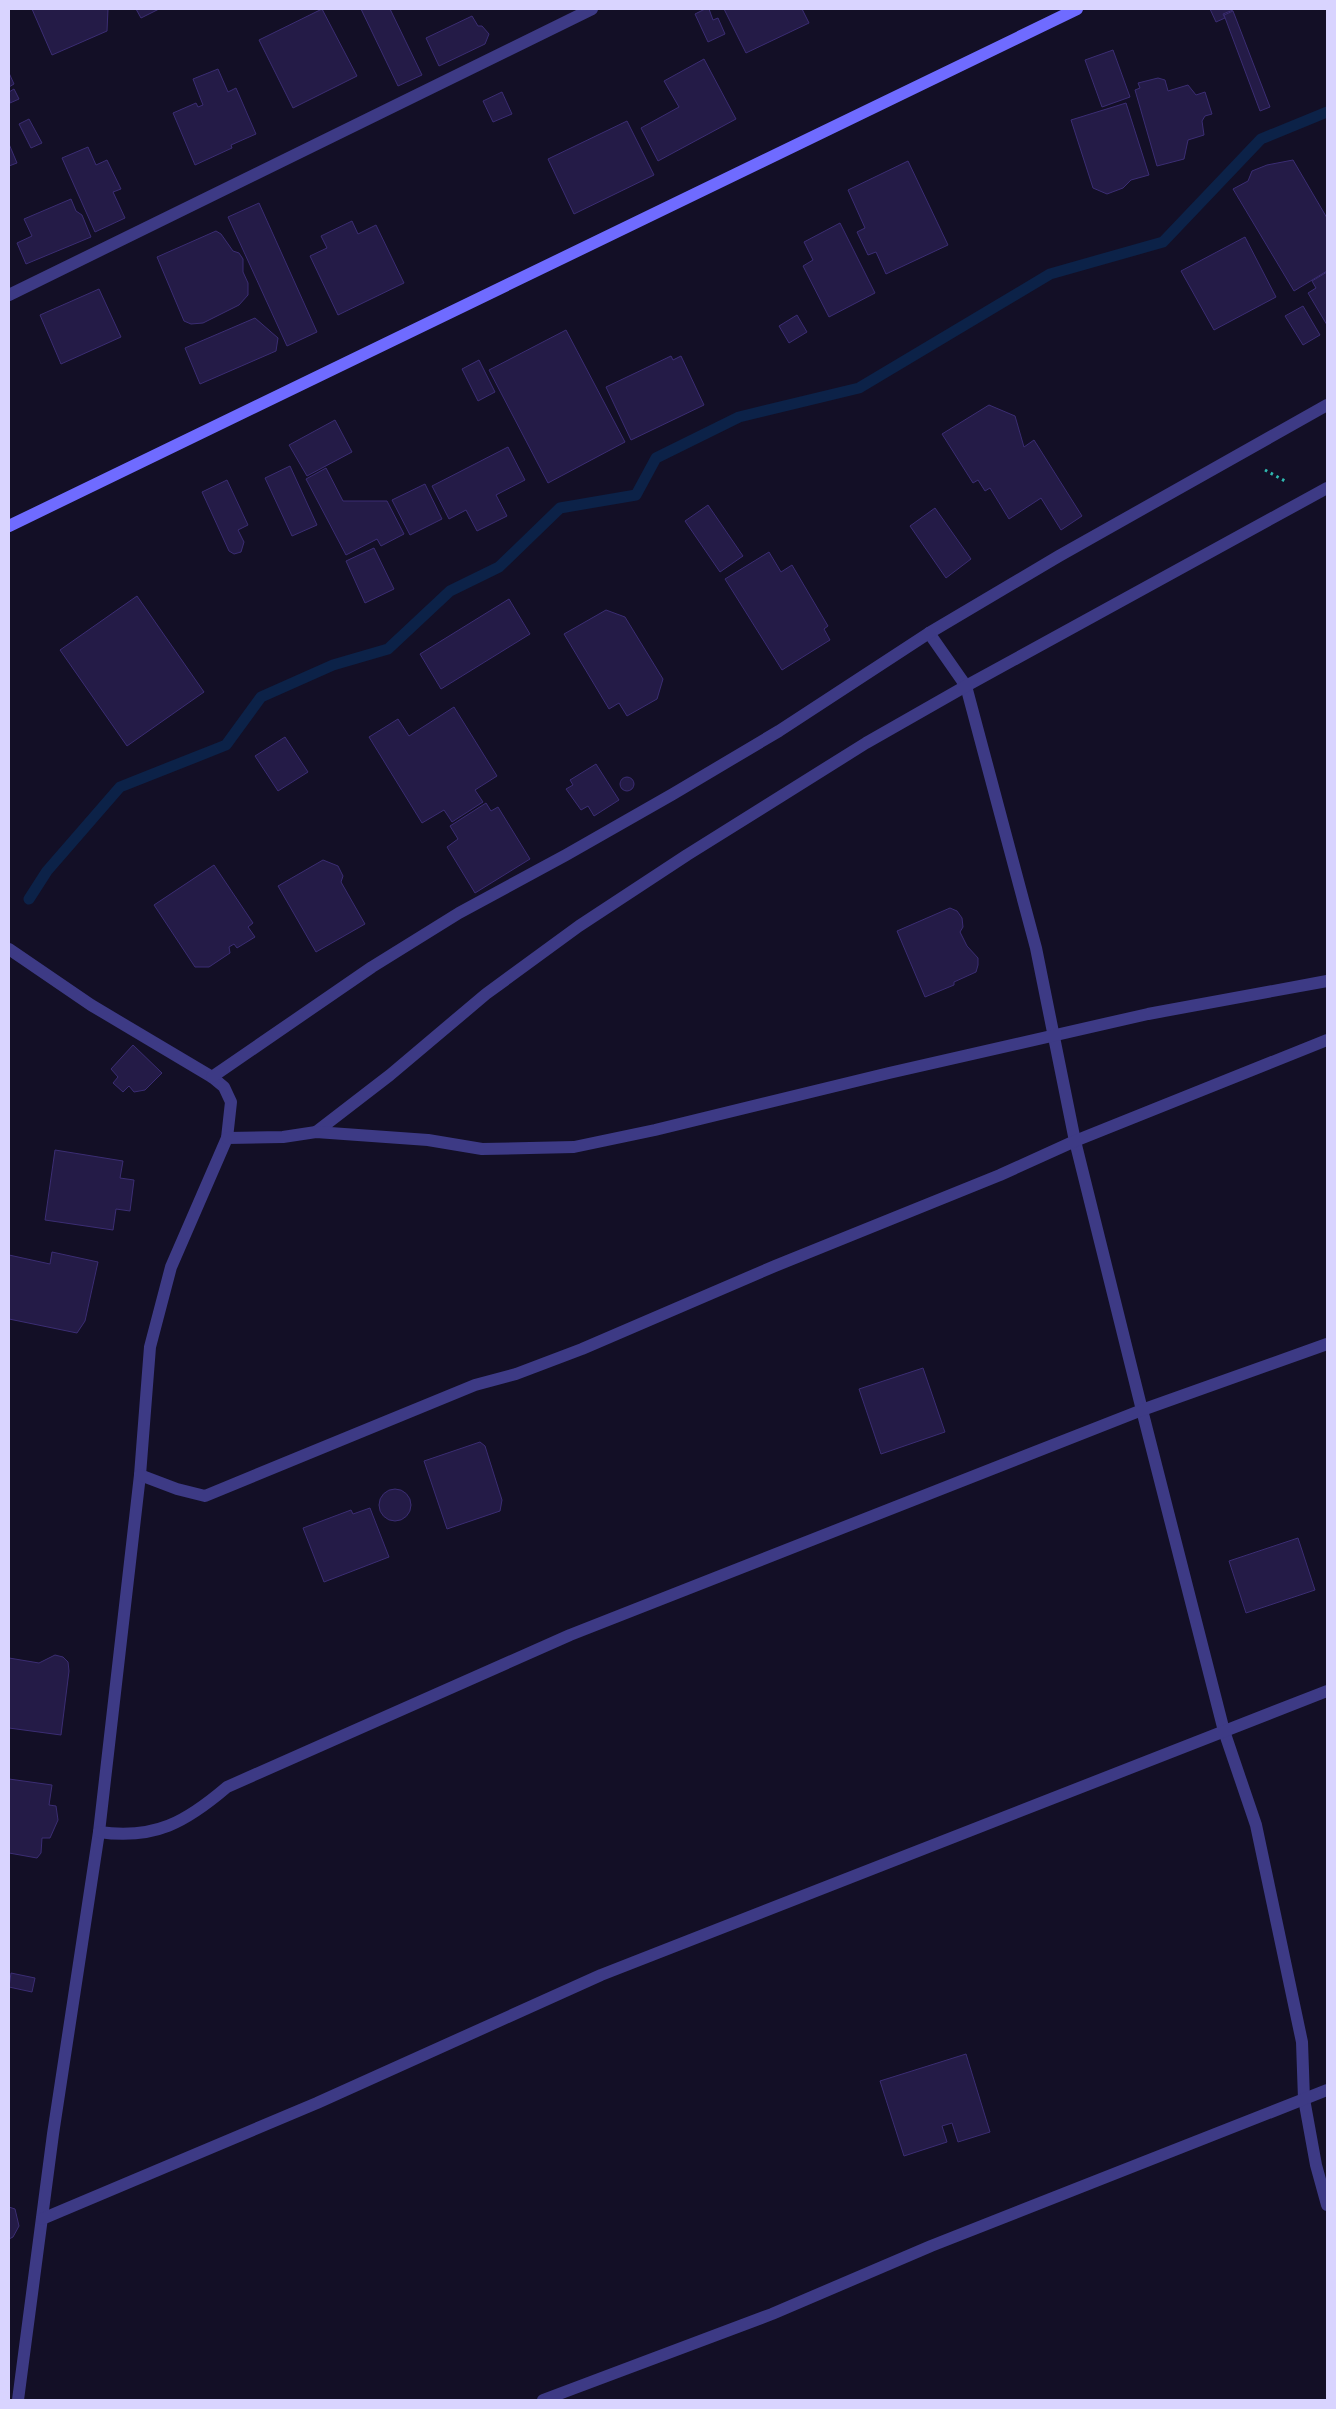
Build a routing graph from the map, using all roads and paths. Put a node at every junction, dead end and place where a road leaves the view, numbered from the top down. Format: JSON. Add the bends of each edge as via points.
{"nodes":[{"id":1,"x":592,"y":9,"type":"edge"},
{"id":2,"x":1077,"y":9,"type":"edge"},
{"id":3,"x":9,"y":295,"type":"edge"},
{"id":4,"x":1327,"y":405,"type":"edge"},
{"id":5,"x":1230,"y":461,"type":"junction"},
{"id":6,"x":1327,"y":488,"type":"edge"},
{"id":7,"x":1303,"y":501,"type":"junction"},
{"id":8,"x":9,"y":526,"type":"edge"},
{"id":9,"x":929,"y":633,"type":"junction"},
{"id":10,"x":966,"y":686,"type":"junction"},
{"id":11,"x":9,"y":949,"type":"edge"},
{"id":12,"x":1327,"y":981,"type":"edge"},
{"id":13,"x":1053,"y":1035,"type":"junction"},
{"id":14,"x":1327,"y":1040,"type":"edge"},
{"id":15,"x":212,"y":1077,"type":"junction"},
{"id":16,"x":316,"y":1132,"type":"junction"},
{"id":17,"x":227,"y":1138,"type":"junction"},
{"id":18,"x":1075,"y":1140,"type":"junction"},
{"id":19,"x":1327,"y":1344,"type":"edge"},
{"id":20,"x":1142,"y":1410,"type":"junction"},
{"id":21,"x":140,"y":1475,"type":"junction"},
{"id":22,"x":1327,"y":1691,"type":"edge"},
{"id":23,"x":1224,"y":1731,"type":"junction"},
{"id":24,"x":99,"y":1832,"type":"junction"},
{"id":25,"x":1327,"y":2090,"type":"edge"},
{"id":26,"x":1304,"y":2099,"type":"junction"},
{"id":27,"x":1327,"y":2205,"type":"edge"},
{"id":28,"x":42,"y":2219,"type":"junction"},
{"id":29,"x":18,"y":2400,"type":"edge"},
{"id":30,"x":543,"y":2400,"type":"edge"}],
"edges":[{"from":1,"to":3,"type":"street"},
{"from":2,"to":8,"type":"main road"},
{"from":4,"to":5,"type":"street"},
{"from":5,"to":7,"type":"path","via":[[1261,468],[1289,483]]},
{"from":5,"to":9,"type":"street"},
{"from":6,"to":7,"type":"street"},
{"from":7,"to":10,"type":"street"},
{"from":9,"to":10,"type":"street"},
{"from":9,"to":15,"type":"street","via":[[778,731],[681,789],[451,918],[372,967]]},
{"from":10,"to":13,"type":"street","via":[[1036,948]]},
{"from":10,"to":16,"type":"street","via":[[751,814],[579,926],[486,994]]},
{"from":11,"to":15,"type":"street","via":[[91,1005]]},
{"from":12,"to":13,"type":"street"},
{"from":13,"to":16,"type":"street","via":[[574,1147],[482,1149],[428,1140]]},
{"from":13,"to":18,"type":"street"},
{"from":14,"to":18,"type":"street"},
{"from":15,"to":17,"type":"street","via":[[224,1087],[231,1102]]},
{"from":16,"to":17,"type":"street","via":[[283,1137]]},
{"from":17,"to":21,"type":"street","via":[[171,1267],[150,1347]]},
{"from":18,"to":20,"type":"street"},
{"from":18,"to":21,"type":"street","via":[[1000,1175],[582,1349],[516,1374],[475,1385],[206,1496]]},
{"from":19,"to":20,"type":"street"},
{"from":20,"to":23,"type":"street"},
{"from":20,"to":24,"type":"street","via":[[570,1635],[227,1787],[199,1811],[154,1832],[118,1835]]},
{"from":21,"to":24,"type":"street"},
{"from":22,"to":23,"type":"street"},
{"from":23,"to":26,"type":"street","via":[[1262,1852],[1302,2042]]},
{"from":23,"to":28,"type":"street","via":[[601,1975],[317,2104]]},
{"from":24,"to":28,"type":"street"},
{"from":25,"to":26,"type":"street"},
{"from":26,"to":27,"type":"street"},
{"from":26,"to":30,"type":"street","via":[[931,2246],[772,2314]]},
{"from":28,"to":29,"type":"street"}]}
